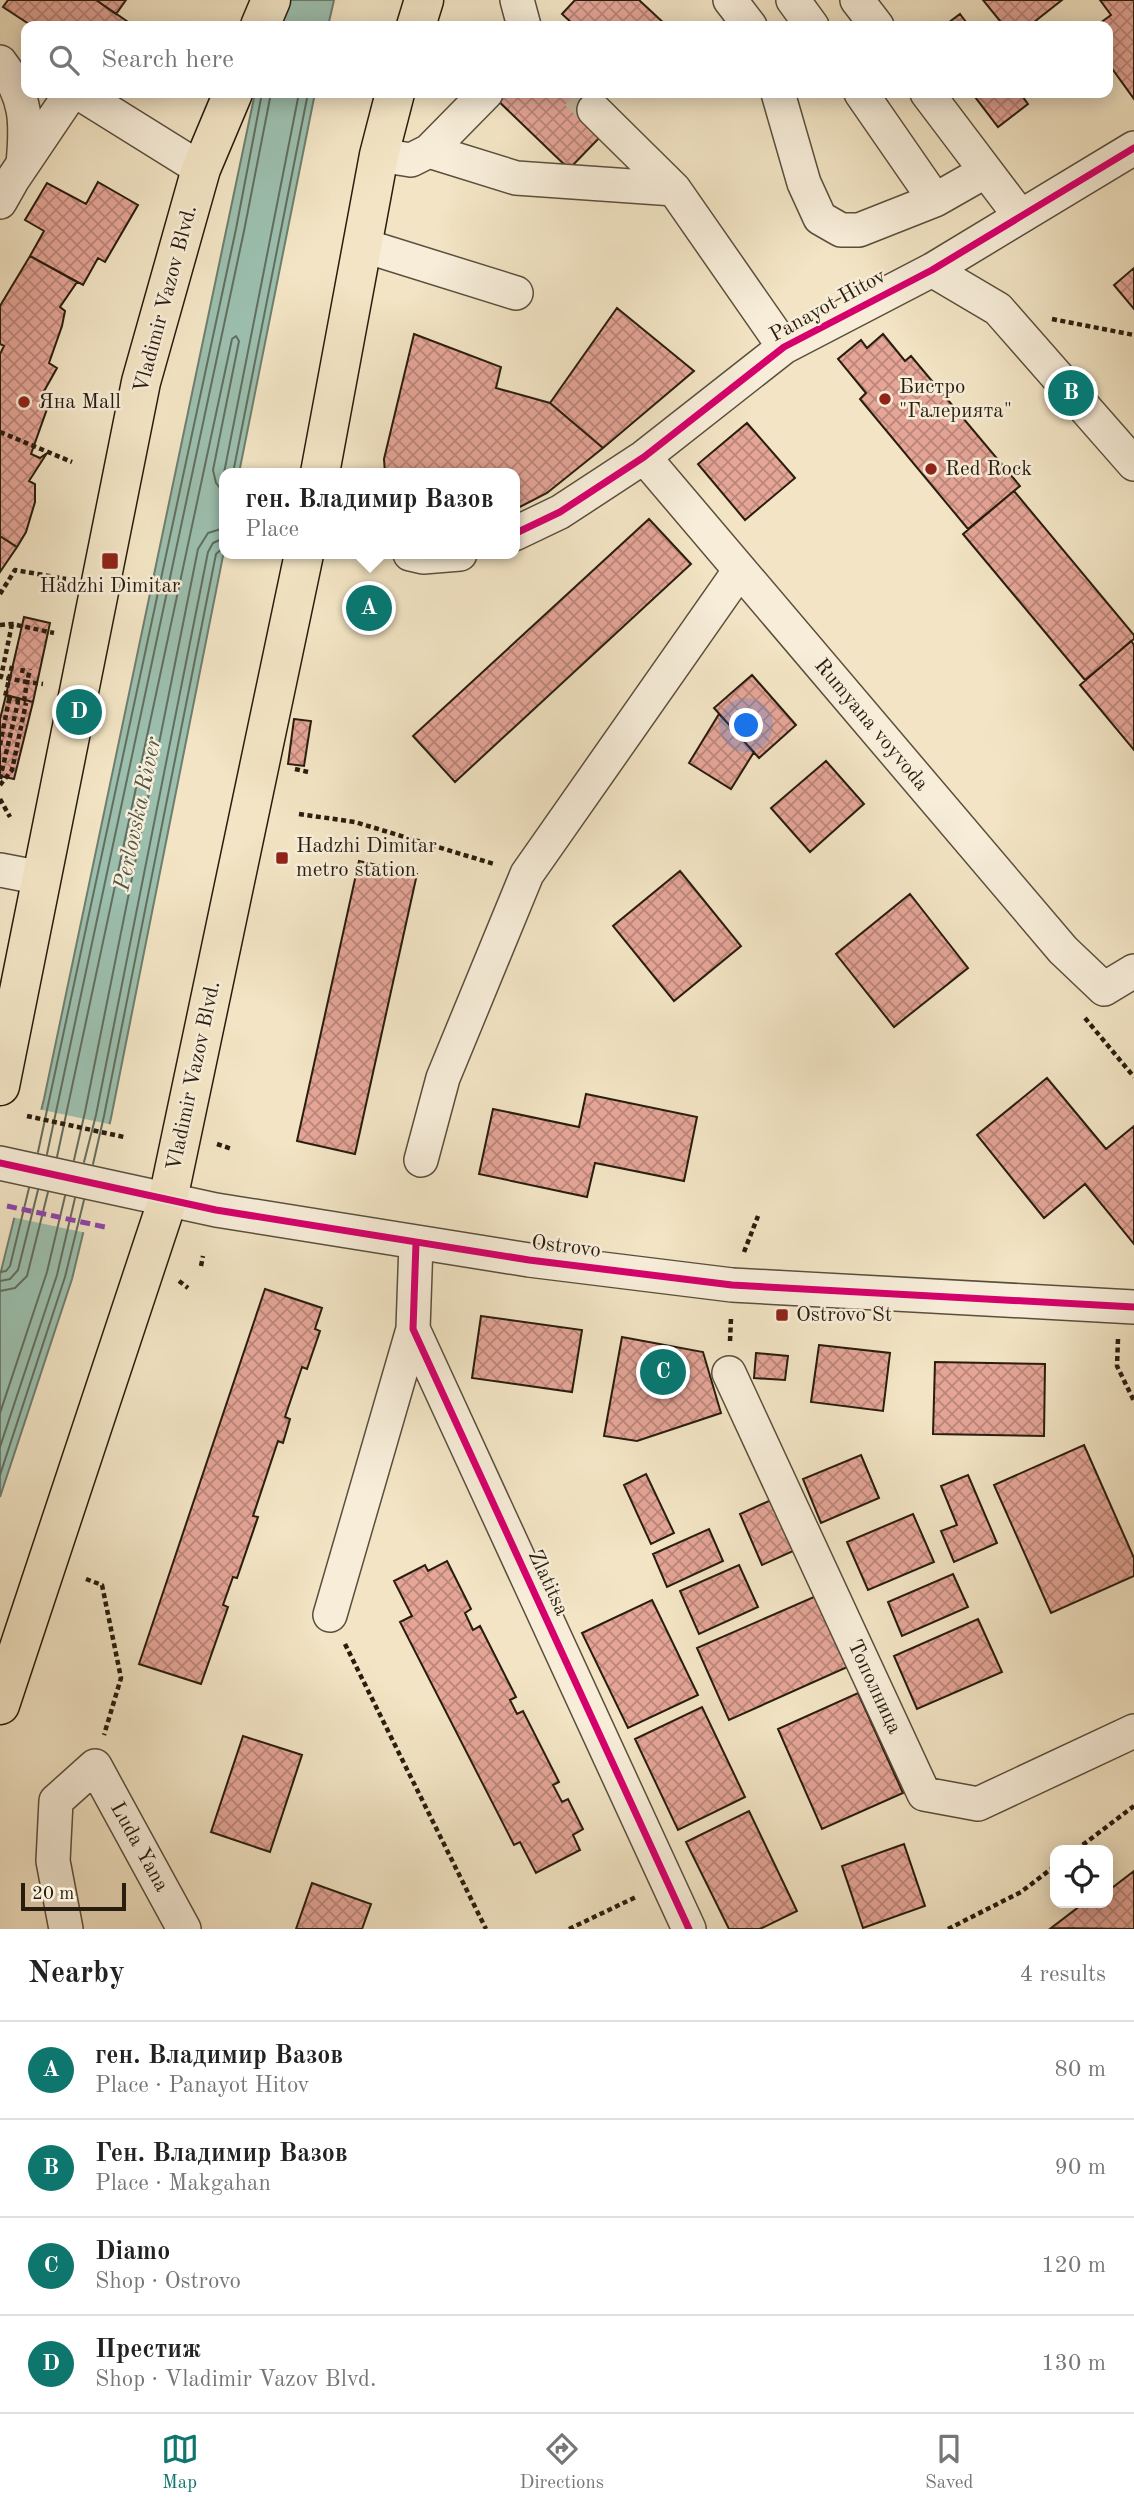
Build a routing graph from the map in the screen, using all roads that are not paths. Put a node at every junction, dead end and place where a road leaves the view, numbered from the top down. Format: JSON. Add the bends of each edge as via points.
{"nodes":[{"id":1,"x":271,"y":0,"type":"edge"},
{"id":2,"x":424,"y":0,"type":"edge"},
{"id":3,"x":517,"y":0,"type":"edge"},
{"id":4,"x":730,"y":0,"type":"edge"},
{"id":5,"x":793,"y":0,"type":"edge"},
{"id":6,"x":857,"y":0,"type":"edge"},
{"id":7,"x":262,"y":21,"type":"edge"},
{"id":8,"x":418,"y":21,"type":"edge"},
{"id":9,"x":523,"y":21,"type":"edge"},
{"id":10,"x":746,"y":21,"type":"edge"},
{"id":11,"x":808,"y":21,"type":"edge"},
{"id":12,"x":873,"y":21,"type":"edge"},
{"id":13,"x":0,"y":39,"type":"edge"},
{"id":14,"x":21,"y":54,"type":"edge"},
{"id":15,"x":0,"y":62,"type":"edge"},
{"id":16,"x":21,"y":94,"type":"edge"},
{"id":17,"x":22,"y":98,"type":"edge"},
{"id":18,"x":68,"y":98,"type":"edge"},
{"id":19,"x":87,"y":98,"type":"edge"},
{"id":20,"x":231,"y":98,"type":"edge"},
{"id":21,"x":394,"y":98,"type":"edge"},
{"id":22,"x":481,"y":98,"type":"edge"},
{"id":23,"x":779,"y":98,"type":"edge"},
{"id":24,"x":864,"y":98,"type":"edge"},
{"id":25,"x":931,"y":98,"type":"edge"},
{"id":26,"x":594,"y":110,"type":"tunnel mouth"},
{"id":27,"x":1134,"y":148,"type":"edge"},
{"id":28,"x":429,"y":151,"type":"junction"},
{"id":29,"x":379,"y":155,"type":"junction"},
{"id":30,"x":23,"y":164,"type":"junction"},
{"id":31,"x":201,"y":169,"type":"junction"},
{"id":32,"x":986,"y":171,"type":"junction"},
{"id":33,"x":674,"y":189,"type":"junction"},
{"id":34,"x":935,"y":200,"type":"junction"},
{"id":35,"x":0,"y":202,"type":"edge"},
{"id":36,"x":1020,"y":216,"type":"junction"},
{"id":37,"x":362,"y":246,"type":"junction"},
{"id":38,"x":932,"y":270,"type":"junction"},
{"id":39,"x":516,"y":293,"type":"dead end"},
{"id":40,"x":784,"y":347,"type":"junction"},
{"id":41,"x":644,"y":457,"type":"junction"},
{"id":42,"x":1134,"y":464,"type":"edge"},
{"id":43,"x":321,"y":468,"type":"edge"},
{"id":44,"x":520,"y":531,"type":"edge"},
{"id":45,"x":303,"y":559,"type":"edge"},
{"id":46,"x":740,"y":570,"type":"junction"},
{"id":47,"x":0,"y":870,"type":"edge"},
{"id":48,"x":42,"y":878,"type":"junction"},
{"id":49,"x":1134,"y":971,"type":"edge"},
{"id":50,"x":0,"y":1086,"type":"edge"},
{"id":51,"x":421,"y":1160,"type":"dead end"},
{"id":52,"x":8,"y":1165,"type":"edge"},
{"id":53,"x":168,"y":1199,"type":"junction"},
{"id":54,"x":416,"y":1243,"type":"junction"},
{"id":55,"x":1127,"y":1307,"type":"edge"},
{"id":56,"x":413,"y":1329,"type":"junction"},
{"id":57,"x":729,"y":1373,"type":"road end"},
{"id":58,"x":330,"y":1615,"type":"road end"},
{"id":59,"x":0,"y":1705,"type":"edge"},
{"id":60,"x":1134,"y":1731,"type":"edge"},
{"id":61,"x":66,"y":1929,"type":"edge"},
{"id":62,"x":184,"y":1929,"type":"edge"},
{"id":63,"x":689,"y":1929,"type":"edge"}],
"edges":[{"from":1,"to":7,"type":"main road"},
{"from":2,"to":8,"type":"main road"},
{"from":3,"to":9,"type":"street"},
{"from":4,"to":10,"type":"street"},
{"from":5,"to":11,"type":"street"},
{"from":6,"to":12,"type":"street"},
{"from":13,"to":14,"type":"street"},
{"from":15,"to":16,"type":"street"},
{"from":17,"to":30,"type":"street","via":[[27,126]]},
{"from":18,"to":30,"type":"street"},
{"from":19,"to":31,"type":"street"},
{"from":20,"to":31,"type":"main road","name":"Vladimir Vazov Blvd."},
{"from":21,"to":29,"type":"main road"},
{"from":22,"to":28,"type":"street"},
{"from":23,"to":34,"type":"street","via":[[804,183],[820,218],[841,230],[859,230]]},
{"from":24,"to":34,"type":"street"},
{"from":25,"to":32,"type":"street"},
{"from":26,"to":33,"type":"street"},
{"from":27,"to":36,"type":"street","name":"Panayot Hitov"},
{"from":28,"to":29,"type":"street","via":[[411,160]]},
{"from":28,"to":33,"type":"street","via":[[516,178]]},
{"from":29,"to":37,"type":"main road"},
{"from":30,"to":35,"type":"street"},
{"from":31,"to":48,"type":"main road","name":"Vladimir Vazov Blvd.","via":[[141,382]]},
{"from":32,"to":34,"type":"street"},
{"from":32,"to":36,"type":"street"},
{"from":33,"to":40,"type":"street"},
{"from":36,"to":38,"type":"street","name":"Panayot Hitov"},
{"from":37,"to":39,"type":"street"},
{"from":37,"to":43,"type":"main road"},
{"from":38,"to":40,"type":"street","name":"Panayot Hitov"},
{"from":38,"to":42,"type":"street","via":[[998,309]]},
{"from":40,"to":41,"type":"street","name":"Panayot Hitov"},
{"from":41,"to":44,"type":"street","name":"Panayot Hitov","via":[[560,512]]},
{"from":41,"to":46,"type":"street","name":"Rumyana voyvoda"},
{"from":45,"to":53,"type":"main road","name":"Vladimir Vazov Blvd."},
{"from":46,"to":49,"type":"street","name":"Rumyana voyvoda","via":[[1063,950],[1104,989]]},
{"from":46,"to":51,"type":"street","via":[[527,874],[443,1078]]},
{"from":47,"to":48,"type":"street"},
{"from":48,"to":50,"type":"main road","name":"Vladimir Vazov Blvd."},
{"from":52,"to":53,"type":"street","name":"Ostrovo"},
{"from":53,"to":54,"type":"street","name":"Ostrovo"},
{"from":53,"to":59,"type":"main road","name":"Vladimir Vazov Blvd."},
{"from":54,"to":55,"type":"street","name":"Ostrovo","via":[[732,1285]]},
{"from":54,"to":56,"type":"street","name":"Zlatitsa"},
{"from":56,"to":58,"type":"street"},
{"from":56,"to":63,"type":"street","name":"Zlatitsa"},
{"from":57,"to":60,"type":"street","name":"Тополница","via":[[924,1794],[978,1804]]},
{"from":61,"to":62,"type":"street","name":"Luda Yana","via":[[53,1861],[57,1801],[95,1766]]}]}
